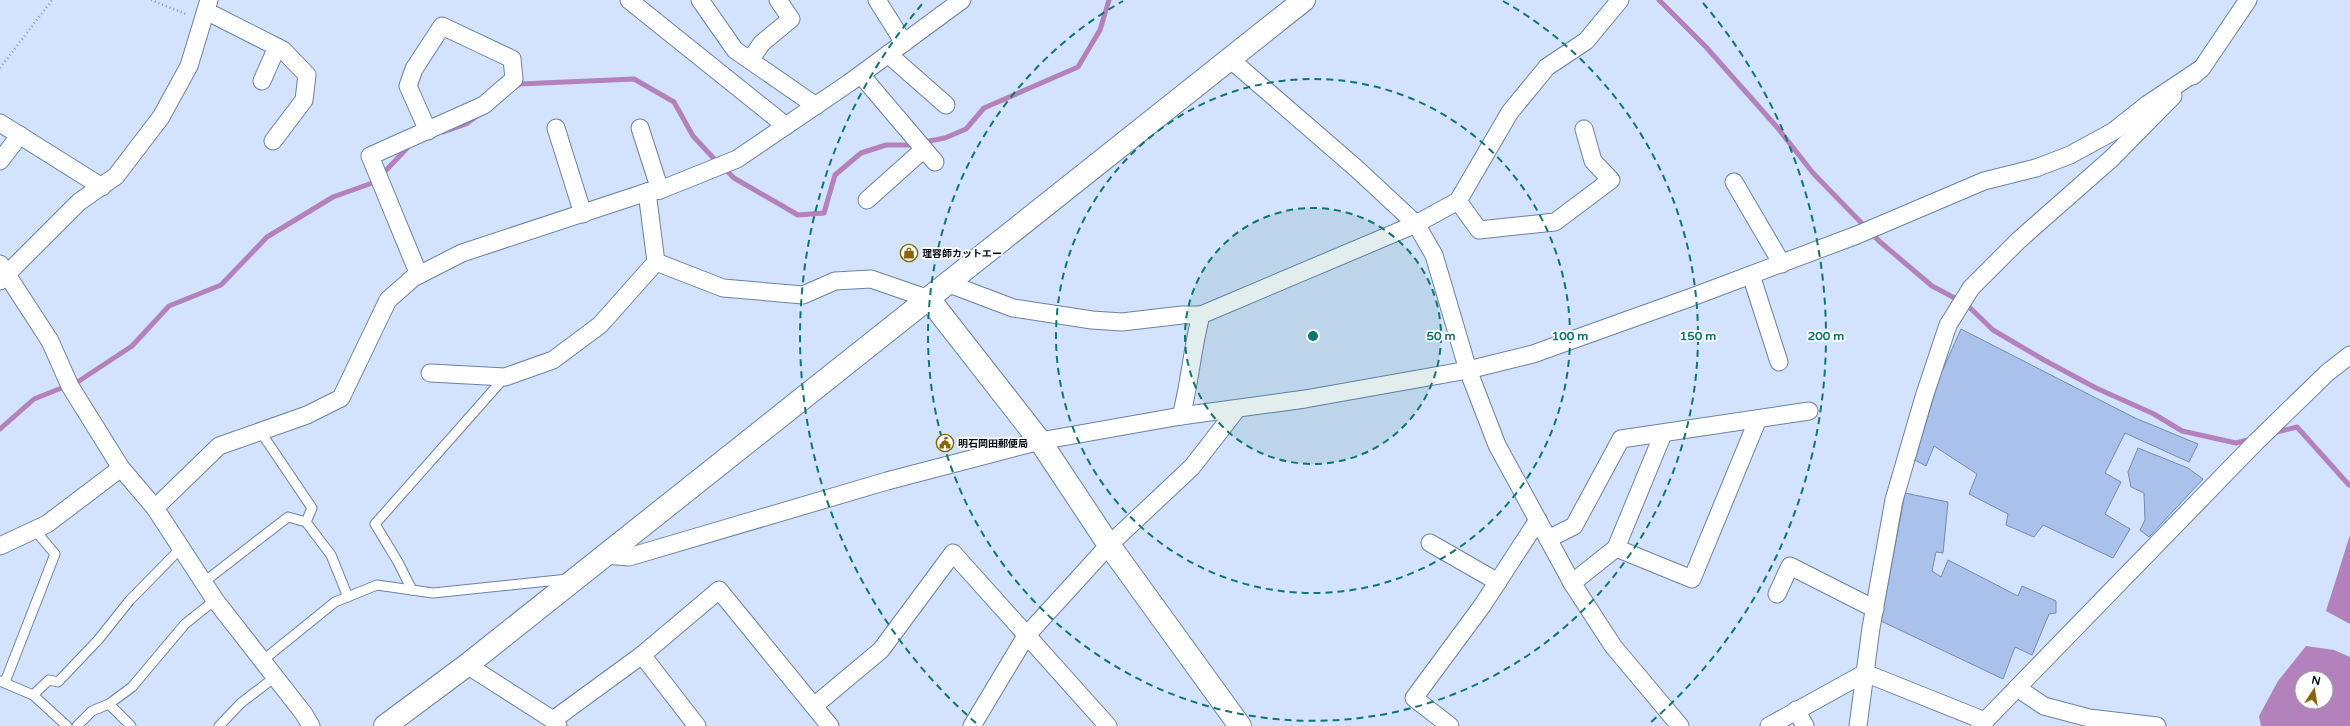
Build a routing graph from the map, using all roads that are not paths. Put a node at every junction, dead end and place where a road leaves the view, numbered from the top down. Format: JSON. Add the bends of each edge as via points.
{"nodes":[{"id":1,"x":629,"y":0,"type":"edge"},
{"id":2,"x":700,"y":0,"type":"edge"},
{"id":3,"x":778,"y":0,"type":"edge"},
{"id":4,"x":878,"y":0,"type":"edge"},
{"id":5,"x":962,"y":0,"type":"edge"},
{"id":6,"x":1304,"y":0,"type":"edge"},
{"id":7,"x":1620,"y":0,"type":"edge"},
{"id":8,"x":2248,"y":0,"type":"edge"},
{"id":9,"x":206,"y":11,"type":"edge"},
{"id":10,"x":904,"y":43,"type":"junction"},
{"id":11,"x":277,"y":47,"type":"junction"},
{"id":12,"x":888,"y":54,"type":"junction"},
{"id":13,"x":1230,"y":59,"type":"junction"},
{"id":14,"x":750,"y":60,"type":"junction"},
{"id":15,"x":2202,"y":68,"type":"junction"},
{"id":16,"x":861,"y":75,"type":"junction"},
{"id":17,"x":262,"y":81,"type":"dead end"},
{"id":18,"x":946,"y":104,"type":"dead end"},
{"id":19,"x":816,"y":106,"type":"junction"},
{"id":20,"x":0,"y":123,"type":"edge"},
{"id":21,"x":786,"y":126,"type":"junction"},
{"id":22,"x":556,"y":128,"type":"dead end"},
{"id":23,"x":640,"y":128,"type":"dead end"},
{"id":24,"x":1584,"y":130,"type":"dead end"},
{"id":25,"x":428,"y":131,"type":"junction"},
{"id":26,"x":20,"y":135,"type":"junction"},
{"id":27,"x":273,"y":141,"type":"dead end"},
{"id":28,"x":0,"y":161,"type":"edge"},
{"id":29,"x":1734,"y":182,"type":"dead end"},
{"id":30,"x":102,"y":187,"type":"junction"},
{"id":31,"x":653,"y":191,"type":"junction"},
{"id":32,"x":867,"y":200,"type":"dead end"},
{"id":33,"x":1458,"y":201,"type":"junction"},
{"id":34,"x":583,"y":214,"type":"junction"},
{"id":35,"x":1416,"y":224,"type":"junction"},
{"id":36,"x":656,"y":262,"type":"junction"},
{"id":37,"x":1782,"y":264,"type":"junction"},
{"id":38,"x":2,"y":273,"type":"edge"},
{"id":39,"x":419,"y":275,"type":"junction"},
{"id":40,"x":1751,"y":275,"type":"junction"},
{"id":41,"x":947,"y":284,"type":"junction"},
{"id":42,"x":929,"y":299,"type":"junction"},
{"id":43,"x":1201,"y":315,"type":"junction"},
{"id":44,"x":2350,"y":355,"type":"edge"},
{"id":45,"x":1779,"y":362,"type":"dead end"},
{"id":46,"x":1468,"y":370,"type":"junction"},
{"id":47,"x":430,"y":373,"type":"dead end"},
{"id":48,"x":505,"y":377,"type":"junction"},
{"id":49,"x":1238,"y":409,"type":"junction"},
{"id":50,"x":1809,"y":411,"type":"dead end"},
{"id":51,"x":1181,"y":416,"type":"junction"},
{"id":52,"x":1758,"y":419,"type":"junction"},
{"id":53,"x":260,"y":430,"type":"junction"},
{"id":54,"x":1663,"y":434,"type":"junction"},
{"id":55,"x":1040,"y":441,"type":"junction"},
{"id":56,"x":121,"y":468,"type":"junction"},
{"id":57,"x":155,"y":508,"type":"junction"},
{"id":58,"x":1538,"y":520,"type":"junction"},
{"id":59,"x":306,"y":522,"type":"junction"},
{"id":60,"x":34,"y":530,"type":"junction"},
{"id":61,"x":1548,"y":539,"type":"junction"},
{"id":62,"x":1430,"y":543,"type":"dead end"},
{"id":63,"x":1109,"y":545,"type":"junction"},
{"id":64,"x":0,"y":546,"type":"edge"},
{"id":65,"x":182,"y":547,"type":"junction"},
{"id":66,"x":1616,"y":548,"type":"junction"},
{"id":67,"x":603,"y":555,"type":"junction"},
{"id":68,"x":573,"y":578,"type":"junction"},
{"id":69,"x":204,"y":582,"type":"junction"},
{"id":70,"x":1498,"y":582,"type":"junction"},
{"id":71,"x":1572,"y":583,"type":"junction"},
{"id":72,"x":412,"y":590,"type":"junction"},
{"id":73,"x":1777,"y":594,"type":"dead end"},
{"id":74,"x":348,"y":597,"type":"junction"},
{"id":75,"x":216,"y":600,"type":"junction"},
{"id":76,"x":1875,"y":609,"type":"junction"},
{"id":77,"x":1026,"y":636,"type":"junction"},
{"id":78,"x":642,"y":655,"type":"junction"},
{"id":79,"x":262,"y":661,"type":"junction"},
{"id":80,"x":467,"y":664,"type":"junction"},
{"id":81,"x":1865,"y":673,"type":"junction"},
{"id":82,"x":275,"y":678,"type":"junction"},
{"id":83,"x":2,"y":682,"type":"edge"},
{"id":84,"x":2017,"y":688,"type":"junction"},
{"id":85,"x":33,"y":695,"type":"junction"},
{"id":86,"x":109,"y":704,"type":"junction"},
{"id":87,"x":814,"y":706,"type":"junction"},
{"id":88,"x":1796,"y":710,"type":"junction"},
{"id":89,"x":556,"y":723,"type":"edge"},
{"id":90,"x":1983,"y":723,"type":"edge"},
{"id":91,"x":67,"y":726,"type":"edge"},
{"id":92,"x":77,"y":726,"type":"edge"},
{"id":93,"x":131,"y":726,"type":"edge"},
{"id":94,"x":219,"y":726,"type":"edge"},
{"id":95,"x":311,"y":726,"type":"edge"},
{"id":96,"x":385,"y":726,"type":"edge"},
{"id":97,"x":697,"y":726,"type":"edge"},
{"id":98,"x":830,"y":726,"type":"edge"},
{"id":99,"x":972,"y":726,"type":"edge"},
{"id":100,"x":1108,"y":726,"type":"edge"},
{"id":101,"x":1240,"y":726,"type":"edge"},
{"id":102,"x":1450,"y":726,"type":"edge"},
{"id":103,"x":1680,"y":726,"type":"edge"},
{"id":104,"x":1769,"y":726,"type":"edge"},
{"id":105,"x":1805,"y":726,"type":"edge"},
{"id":106,"x":1858,"y":726,"type":"edge"},
{"id":107,"x":2157,"y":726,"type":"edge"}],
"edges":[{"from":1,"to":21,"type":"street"},
{"from":2,"to":14,"type":"street","via":[[735,50]]},
{"from":3,"to":14,"type":"street","via":[[791,19],[762,43]]},
{"from":4,"to":10,"type":"street"},
{"from":5,"to":10,"type":"street"},
{"from":6,"to":13,"type":"street"},
{"from":7,"to":33,"type":"street","via":[[1586,41],[1547,67],[1510,112]]},
{"from":8,"to":15,"type":"street"},
{"from":9,"to":11,"type":"street"},
{"from":9,"to":30,"type":"street","via":[[189,66],[161,117],[116,176]]},
{"from":10,"to":12,"type":"street"},
{"from":11,"to":17,"type":"street"},
{"from":11,"to":27,"type":"street","via":[[307,75],[304,100]]},
{"from":12,"to":16,"type":"street"},
{"from":12,"to":18,"type":"street"},
{"from":13,"to":35,"type":"street"},
{"from":13,"to":41,"type":"street"},
{"from":14,"to":19,"type":"street"},
{"from":15,"to":37,"type":"street","via":[[2148,104],[2114,131],[2070,155],[2036,168],[1984,181]]},
{"from":15,"to":76,"type":"street","via":[[2112,158],[2019,240],[1971,288],[1958,308],[1948,325],[1933,369],[1894,500]]},
{"from":16,"to":19,"type":"street"},
{"from":16,"to":32,"type":"street","via":[[930,156]]},
{"from":19,"to":21,"type":"street"},
{"from":20,"to":26,"type":"street"},
{"from":21,"to":31,"type":"street","via":[[736,159]]},
{"from":22,"to":34,"type":"street"},
{"from":23,"to":31,"type":"street"},
{"from":24,"to":33,"type":"street","via":[[1593,162],[1612,180],[1555,222],[1479,230]]},
{"from":25,"to":25,"type":"street","via":[[484,105],[514,79],[512,59],[442,26],[414,69],[408,86]]},
{"from":25,"to":39,"type":"street","via":[[370,156]]},
{"from":26,"to":28,"type":"street"},
{"from":26,"to":30,"type":"street"},
{"from":29,"to":37,"type":"street"},
{"from":30,"to":38,"type":"street","via":[[79,202]]},
{"from":31,"to":34,"type":"street"},
{"from":31,"to":36,"type":"street"},
{"from":33,"to":35,"type":"street"},
{"from":34,"to":39,"type":"street","via":[[462,254]]},
{"from":35,"to":43,"type":"street"},
{"from":35,"to":46,"type":"street","via":[[1434,255]]},
{"from":36,"to":42,"type":"street","via":[[724,288],[803,295],[835,281],[871,279]]},
{"from":36,"to":48,"type":"street","via":[[600,325],[553,360]]},
{"from":37,"to":40,"type":"street"},
{"from":38,"to":56,"type":"street","via":[[50,341],[70,386]]},
{"from":39,"to":53,"type":"street","via":[[388,300],[341,398],[306,415]]},
{"from":40,"to":45,"type":"street"},
{"from":40,"to":46,"type":"street","via":[[1533,354]]},
{"from":41,"to":42,"type":"street"},
{"from":41,"to":43,"type":"street","via":[[1013,308],[1092,320],[1122,322]]},
{"from":42,"to":55,"type":"street"},
{"from":42,"to":67,"type":"street"},
{"from":43,"to":51,"type":"street","via":[[1193,345],[1188,389]]},
{"from":44,"to":84,"type":"street","via":[[2327,373],[2256,442]]},
{"from":46,"to":49,"type":"street"},
{"from":46,"to":58,"type":"street","via":[[1497,445]]},
{"from":47,"to":48,"type":"street"},
{"from":48,"to":72,"type":"lane","via":[[375,524]]},
{"from":49,"to":51,"type":"street"},
{"from":49,"to":63,"type":"street","via":[[1192,467]]},
{"from":50,"to":52,"type":"street"},
{"from":51,"to":55,"type":"street"},
{"from":52,"to":54,"type":"street"},
{"from":52,"to":66,"type":"street","via":[[1692,579]]},
{"from":53,"to":57,"type":"street","via":[[219,446]]},
{"from":53,"to":59,"type":"lane","via":[[312,508]]},
{"from":54,"to":61,"type":"street","via":[[1621,439],[1574,526]]},
{"from":54,"to":66,"type":"street"},
{"from":55,"to":63,"type":"street"},
{"from":55,"to":67,"type":"street","via":[[887,481],[629,557]]},
{"from":56,"to":57,"type":"street"},
{"from":56,"to":60,"type":"street","via":[[47,524]]},
{"from":57,"to":65,"type":"street"},
{"from":58,"to":61,"type":"street"},
{"from":58,"to":70,"type":"street"},
{"from":59,"to":69,"type":"lane","via":[[288,517]]},
{"from":59,"to":74,"type":"lane","via":[[331,555]]},
{"from":60,"to":64,"type":"street"},
{"from":60,"to":83,"type":"lane","via":[[54,554]]},
{"from":61,"to":71,"type":"street"},
{"from":62,"to":70,"type":"street"},
{"from":63,"to":77,"type":"street"},
{"from":63,"to":101,"type":"street"},
{"from":65,"to":69,"type":"street"},
{"from":65,"to":85,"type":"lane","via":[[130,600],[98,640],[58,682],[50,680]]},
{"from":66,"to":71,"type":"street"},
{"from":67,"to":68,"type":"street"},
{"from":68,"to":72,"type":"lane","via":[[434,593]]},
{"from":68,"to":80,"type":"street"},
{"from":69,"to":75,"type":"street"},
{"from":70,"to":102,"type":"street","via":[[1414,698]]},
{"from":71,"to":103,"type":"street","via":[[1613,646]]},
{"from":72,"to":74,"type":"lane","via":[[377,585]]},
{"from":73,"to":76,"type":"street","via":[[1790,566]]},
{"from":74,"to":79,"type":"lane","via":[[336,602]]},
{"from":75,"to":79,"type":"street"},
{"from":75,"to":86,"type":"lane","via":[[185,624],[132,687]]},
{"from":76,"to":81,"type":"street"},
{"from":77,"to":87,"type":"street","via":[[953,553],[881,650]]},
{"from":77,"to":99,"type":"street"},
{"from":77,"to":100,"type":"street"},
{"from":78,"to":87,"type":"street","via":[[719,590]]},
{"from":78,"to":89,"type":"street"},
{"from":78,"to":97,"type":"street"},
{"from":79,"to":82,"type":"street"},
{"from":80,"to":89,"type":"street"},
{"from":80,"to":96,"type":"street"},
{"from":81,"to":88,"type":"street"},
{"from":81,"to":90,"type":"street"},
{"from":81,"to":106,"type":"street"},
{"from":82,"to":94,"type":"lane","via":[[241,703]]},
{"from":82,"to":95,"type":"street"},
{"from":83,"to":85,"type":"lane"},
{"from":84,"to":90,"type":"street"},
{"from":84,"to":107,"type":"street","via":[[2044,706],[2089,718]]},
{"from":85,"to":91,"type":"lane"},
{"from":86,"to":92,"type":"lane","via":[[92,711]]},
{"from":86,"to":93,"type":"lane"},
{"from":87,"to":98,"type":"street"},
{"from":88,"to":104,"type":"street"},
{"from":88,"to":105,"type":"street"}]}
